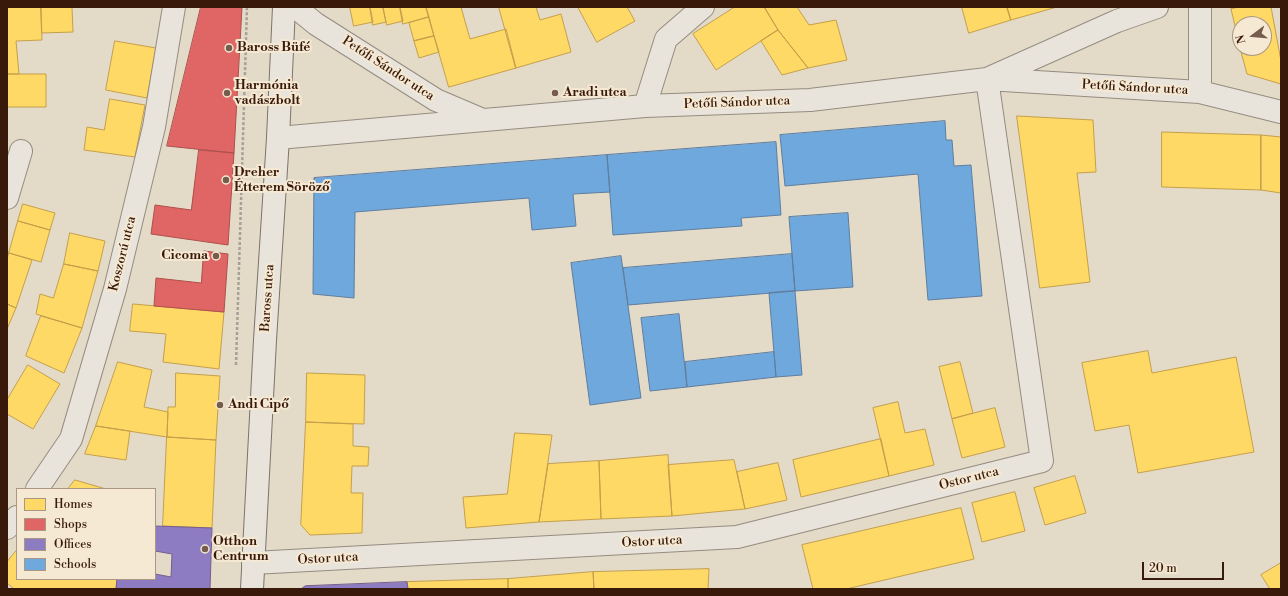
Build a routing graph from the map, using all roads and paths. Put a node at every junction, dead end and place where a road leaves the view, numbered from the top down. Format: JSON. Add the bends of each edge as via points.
{"nodes":[{"id":1,"x":174,"y":7,"type":"edge"},
{"id":2,"x":247,"y":7,"type":"edge"},
{"id":3,"x":284,"y":7,"type":"edge"},
{"id":4,"x":295,"y":7,"type":"edge"},
{"id":5,"x":703,"y":7,"type":"edge"},
{"id":6,"x":1157,"y":7,"type":"edge"},
{"id":7,"x":1200,"y":7,"type":"edge"},
{"id":8,"x":987,"y":79,"type":"junction"},
{"id":9,"x":1200,"y":92,"type":"junction"},
{"id":10,"x":645,"y":106,"type":"junction"},
{"id":11,"x":1281,"y":112,"type":"edge"},
{"id":12,"x":486,"y":121,"type":"junction"},
{"id":13,"x":278,"y":138,"type":"junction"},
{"id":14,"x":21,"y":151,"type":"dead end"},
{"id":15,"x":7,"y":198,"type":"edge"},
{"id":16,"x":236,"y":368,"type":"dead end"},
{"id":17,"x":38,"y":488,"type":"edge"},
{"id":18,"x":16,"y":518,"type":"edge"},
{"id":19,"x":7,"y":528,"type":"edge"},
{"id":20,"x":253,"y":563,"type":"junction"},
{"id":21,"x":252,"y":589,"type":"edge"}],
"edges":[{"from":1,"to":17,"type":"street","name":"Koszorú utca","via":[[154,127],[115,289],[71,439]]},
{"from":2,"to":16,"type":"path"},
{"from":3,"to":13,"type":"street","name":"Baross utca"},
{"from":4,"to":12,"type":"street","name":"Petőfi Sándor utca","via":[[316,24],[436,100]]},
{"from":5,"to":10,"type":"street","via":[[666,39]]},
{"from":6,"to":8,"type":"street","name":"Petőfi Sándor utca","via":[[1117,21]]},
{"from":7,"to":9,"type":"street"},
{"from":8,"to":9,"type":"street","name":"Petőfi Sándor utca"},
{"from":8,"to":10,"type":"street","name":"Petőfi Sándor utca","via":[[810,100]]},
{"from":8,"to":20,"type":"street","name":"Ostor utca","via":[[1042,461],[737,537]]},
{"from":9,"to":11,"type":"street","name":"Petőfi Sándor utca"},
{"from":10,"to":12,"type":"street","name":"Petőfi Sándor utca"},
{"from":12,"to":13,"type":"street","name":"Petőfi Sándor utca"},
{"from":13,"to":20,"type":"street","name":"Baross utca"},
{"from":14,"to":15,"type":"street"},
{"from":18,"to":19,"type":"street"},
{"from":20,"to":21,"type":"street","name":"Baross utca"}]}
